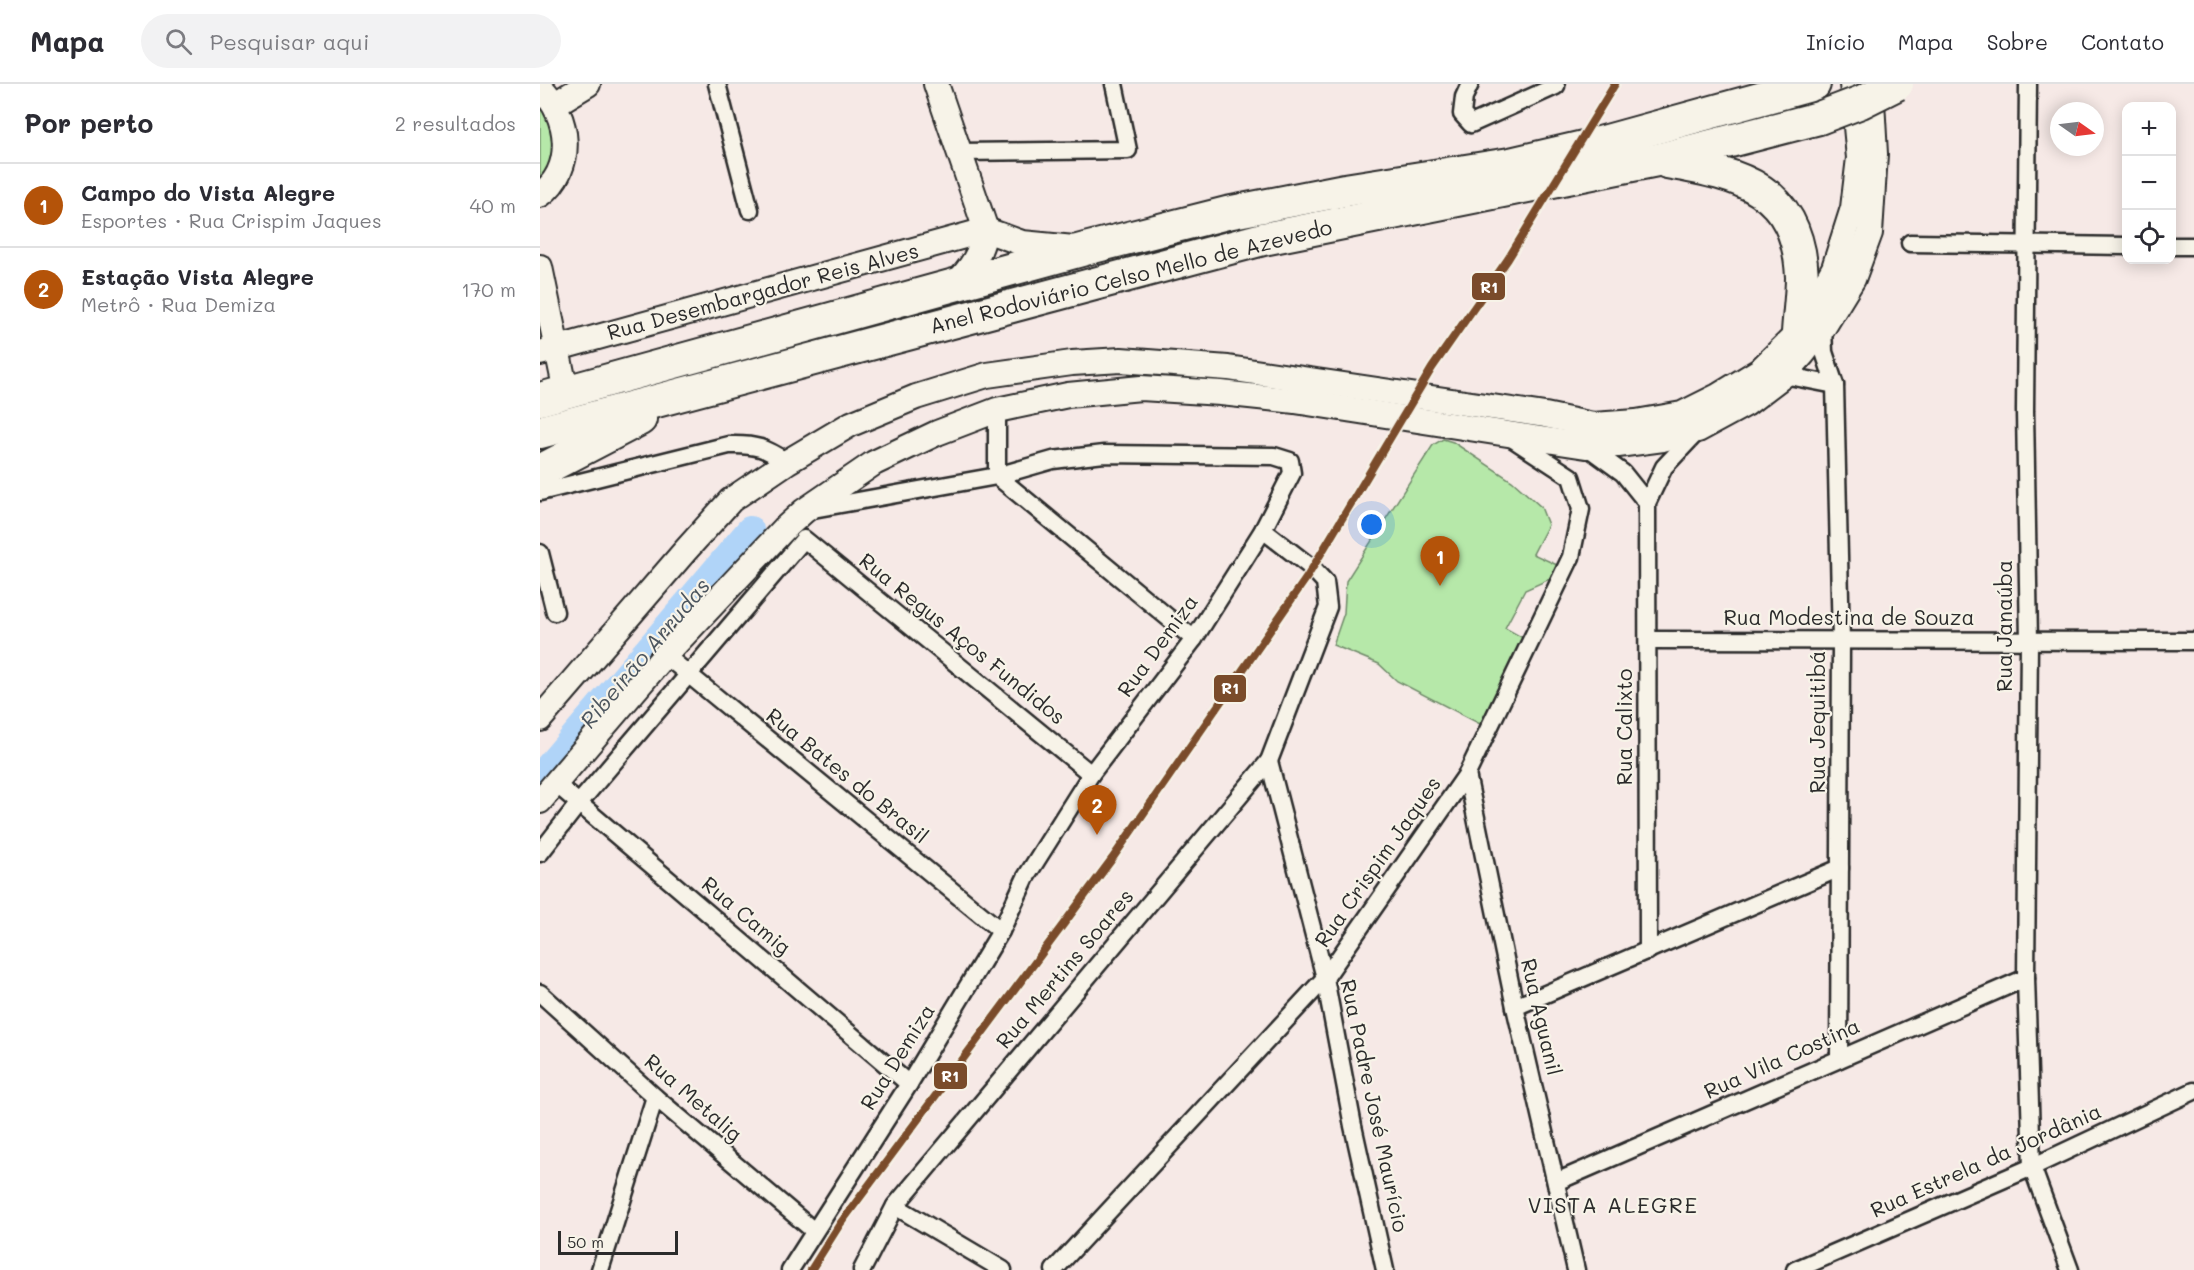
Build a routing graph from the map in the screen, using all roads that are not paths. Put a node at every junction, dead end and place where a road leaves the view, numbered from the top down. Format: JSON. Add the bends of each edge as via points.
{"nodes":[{"id":1,"x":588,"y":84,"type":"edge"},
{"id":2,"x":717,"y":84,"type":"edge"},
{"id":3,"x":936,"y":84,"type":"edge"},
{"id":4,"x":1114,"y":84,"type":"edge"},
{"id":5,"x":1470,"y":84,"type":"edge"},
{"id":6,"x":1740,"y":84,"type":"edge"},
{"id":7,"x":1813,"y":84,"type":"edge"},
{"id":8,"x":1852,"y":84,"type":"edge"},
{"id":9,"x":1871,"y":84,"type":"edge"},
{"id":10,"x":1897,"y":84,"type":"edge"},
{"id":11,"x":2028,"y":84,"type":"edge"},
{"id":12,"x":1556,"y":86,"type":"dead end"},
{"id":13,"x":548,"y":96,"type":"edge"},
{"id":14,"x":1596,"y":144,"type":"junction"},
{"id":15,"x":960,"y":152,"type":"junction"},
{"id":16,"x":1657,"y":160,"type":"junction"},
{"id":17,"x":540,"y":195,"type":"edge"},
{"id":18,"x":750,"y":210,"type":"dead end"},
{"id":19,"x":986,"y":230,"type":"junction"},
{"id":20,"x":1910,"y":243,"type":"dead end"},
{"id":21,"x":2028,"y":245,"type":"junction"},
{"id":22,"x":2122,"y":246,"type":"edge"},
{"id":23,"x":2176,"y":246,"type":"edge"},
{"id":24,"x":2194,"y":246,"type":"edge"},
{"id":25,"x":1085,"y":249,"type":"junction"},
{"id":26,"x":540,"y":267,"type":"edge"},
{"id":27,"x":954,"y":286,"type":"junction"},
{"id":28,"x":1810,"y":330,"type":"junction"},
{"id":29,"x":548,"y":351,"type":"edge"},
{"id":30,"x":1784,"y":375,"type":"junction"},
{"id":31,"x":1835,"y":385,"type":"junction"},
{"id":32,"x":692,"y":392,"type":"junction"},
{"id":33,"x":553,"y":395,"type":"edge"},
{"id":34,"x":998,"y":411,"type":"junction"},
{"id":35,"x":1698,"y":430,"type":"junction"},
{"id":36,"x":540,"y":432,"type":"edge"},
{"id":37,"x":1505,"y":434,"type":"junction"},
{"id":38,"x":1586,"y":446,"type":"junction"},
{"id":39,"x":788,"y":462,"type":"junction"},
{"id":40,"x":540,"y":471,"type":"edge"},
{"id":41,"x":997,"y":476,"type":"junction"},
{"id":42,"x":540,"y":492,"type":"edge"},
{"id":43,"x":1647,"y":503,"type":"junction"},
{"id":44,"x":804,"y":511,"type":"junction"},
{"id":45,"x":1263,"y":530,"type":"junction"},
{"id":46,"x":540,"y":553,"type":"edge"},
{"id":47,"x":555,"y":612,"type":"dead end"},
{"id":48,"x":1194,"y":639,"type":"junction"},
{"id":49,"x":1648,"y":639,"type":"junction"},
{"id":50,"x":1841,"y":641,"type":"junction"},
{"id":51,"x":2029,"y":641,"type":"junction"},
{"id":52,"x":2194,"y":641,"type":"edge"},
{"id":53,"x":665,"y":655,"type":"junction"},
{"id":54,"x":687,"y":674,"type":"junction"},
{"id":55,"x":540,"y":719,"type":"edge"},
{"id":56,"x":1269,"y":761,"type":"junction"},
{"id":57,"x":1091,"y":774,"type":"junction"},
{"id":58,"x":1467,"y":774,"type":"junction"},
{"id":59,"x":548,"y":792,"type":"edge"},
{"id":60,"x":579,"y":803,"type":"junction"},
{"id":61,"x":540,"y":853,"type":"edge"},
{"id":62,"x":1840,"y":868,"type":"junction"},
{"id":63,"x":1001,"y":931,"type":"junction"},
{"id":64,"x":1648,"y":951,"type":"junction"},
{"id":65,"x":1325,"y":978,"type":"junction"},
{"id":66,"x":2026,"y":978,"type":"junction"},
{"id":67,"x":542,"y":995,"type":"edge"},
{"id":68,"x":1515,"y":1007,"type":"junction"},
{"id":69,"x":1839,"y":1059,"type":"junction"},
{"id":70,"x":909,"y":1084,"type":"junction"},
{"id":71,"x":2194,"y":1091,"type":"edge"},
{"id":72,"x":655,"y":1097,"type":"junction"},
{"id":73,"x":2032,"y":1167,"type":"junction"},
{"id":74,"x":1556,"y":1182,"type":"junction"},
{"id":75,"x":895,"y":1206,"type":"junction"},
{"id":76,"x":814,"y":1231,"type":"junction"},
{"id":77,"x":600,"y":1270,"type":"edge"},
{"id":78,"x":790,"y":1270,"type":"edge"},
{"id":79,"x":862,"y":1270,"type":"edge"},
{"id":80,"x":1003,"y":1270,"type":"edge"},
{"id":81,"x":1054,"y":1270,"type":"edge"},
{"id":82,"x":1385,"y":1270,"type":"edge"},
{"id":83,"x":1576,"y":1270,"type":"edge"},
{"id":84,"x":1795,"y":1270,"type":"edge"},
{"id":85,"x":2070,"y":1270,"type":"edge"}],
"edges":[{"from":1,"to":13,"type":"main road"},
{"from":2,"to":18,"type":"street"},
{"from":3,"to":15,"type":"main road"},
{"from":4,"to":15,"type":"street","via":[[1128,150]]},
{"from":5,"to":12,"type":"street","via":[[1462,114],[1471,124]]},
{"from":6,"to":14,"type":"highway"},
{"from":7,"to":14,"type":"highway","name":"Anel Rodoviário Celso Mello de Azevedo"},
{"from":8,"to":28,"type":"main road","via":[[1859,158],[1853,208]]},
{"from":9,"to":28,"type":"main road","via":[[1875,154],[1870,233],[1853,279]]},
{"from":10,"to":16,"type":"highway","name":"Anel Rodoviário Celso Mello de Azevedo","bridge":true,"via":[[1819,118]]},
{"from":11,"to":21,"type":"street","name":"Rua Janaúba"},
{"from":13,"to":17,"type":"main road","via":[[564,126],[566,149],[559,171]]},
{"from":14,"to":25,"type":"highway","name":"Anel Rodoviário Celso Mello de Azevedo","via":[[1510,164],[1238,211]]},
{"from":15,"to":19,"type":"main road"},
{"from":16,"to":28,"type":"highway","via":[[1743,180],[1782,208],[1797,238]]},
{"from":16,"to":32,"type":"highway","name":"Anel Rodoviário Celso Mello de Azevedo","via":[[1263,239]]},
{"from":19,"to":25,"type":"main road","via":[[1022,243]]},
{"from":19,"to":27,"type":"main road","via":[[973,266]]},
{"from":19,"to":29,"type":"main road","name":"Rua Desembargador Reis Alves"},
{"from":20,"to":21,"type":"street"},
{"from":21,"to":22,"type":"street"},
{"from":21,"to":51,"type":"street","name":"Rua Janaúba","via":[[2025,411]]},
{"from":23,"to":24,"type":"street"},
{"from":25,"to":27,"type":"highway","name":"Anel Rodoviário Celso Mello de Azevedo"},
{"from":26,"to":29,"type":"main road"},
{"from":27,"to":33,"type":"highway","name":"Anel Rodoviário Celso Mello de Azevedo"},
{"from":28,"to":30,"type":"main road","via":[[1803,354]]},
{"from":28,"to":31,"type":"street","name":"Rua Jequitibá","via":[[1824,352]]},
{"from":28,"to":39,"type":"main road","via":[[1759,371],[1718,396],[1682,414],[1636,422],[1593,425],[1228,368],[1121,360],[987,375],[916,397],[851,424]]},
{"from":29,"to":33,"type":"main road"},
{"from":30,"to":31,"type":"street"},
{"from":30,"to":35,"type":"main road","via":[[1746,404]]},
{"from":31,"to":50,"type":"street","name":"Rua Jequitibá"},
{"from":32,"to":36,"type":"highway","name":"Anel Rodoviário Celso Mello de Azevedo"},
{"from":32,"to":40,"type":"highway"},
{"from":34,"to":37,"type":"main road","via":[[1068,395],[1141,388],[1295,401]]},
{"from":34,"to":41,"type":"street"},
{"from":34,"to":44,"type":"main road","via":[[937,433],[874,463]]},
{"from":35,"to":38,"type":"main road","via":[[1618,445]]},
{"from":35,"to":43,"type":"street","name":"Rua Calixto","via":[[1664,467]]},
{"from":37,"to":38,"type":"main road"},
{"from":37,"to":58,"type":"street","name":"Rua Crispim Jaques","via":[[1571,477],[1581,509],[1571,557]]},
{"from":38,"to":43,"type":"street","via":[[1623,473]]},
{"from":39,"to":42,"type":"street","via":[[765,448],[729,445]]},
{"from":39,"to":55,"type":"main road","via":[[731,500]]},
{"from":41,"to":44,"type":"street","name":"Rua Demiza"},
{"from":41,"to":45,"type":"street","name":"Rua Demiza","via":[[1053,460],[1104,454],[1275,456],[1290,461],[1292,473]]},
{"from":41,"to":48,"type":"street"},
{"from":43,"to":49,"type":"street","name":"Rua Calixto"},
{"from":44,"to":53,"type":"main road"},
{"from":45,"to":48,"type":"street","name":"Rua Demiza"},
{"from":45,"to":56,"type":"street","via":[[1325,582],[1328,606]]},
{"from":46,"to":47,"type":"street"},
{"from":48,"to":57,"type":"street","name":"Rua Demiza"},
{"from":49,"to":50,"type":"street","name":"Rua Modestina de Souza"},
{"from":49,"to":64,"type":"street","name":"Rua Calixto"},
{"from":50,"to":51,"type":"street","name":"Rua Modestina de Souza"},
{"from":50,"to":62,"type":"street","name":"Rua Jequitibá"},
{"from":51,"to":52,"type":"street","name":"Rua Modestina de Souza"},
{"from":51,"to":66,"type":"street","name":"Rua Janaúba"},
{"from":53,"to":54,"type":"street","name":"Rua Bates do Brasil"},
{"from":53,"to":59,"type":"main road"},
{"from":54,"to":57,"type":"street","name":"Rua Regus Aços Fundidos","via":[[804,538]]},
{"from":54,"to":60,"type":"street"},
{"from":54,"to":63,"type":"street","name":"Rua Bates do Brasil"},
{"from":56,"to":65,"type":"street","name":"Rua Padre José Maurício"},
{"from":56,"to":75,"type":"street","name":"Rua Mertins Soares"},
{"from":57,"to":63,"type":"street","name":"Rua Demiza","via":[[1026,877]]},
{"from":58,"to":65,"type":"street","name":"Rua Crispim Jaques"},
{"from":58,"to":68,"type":"street","name":"Rua Aguanil"},
{"from":59,"to":60,"type":"street","name":"Rua Camig"},
{"from":60,"to":61,"type":"street"},
{"from":60,"to":70,"type":"street","name":"Rua Camig"},
{"from":62,"to":64,"type":"street"},
{"from":62,"to":69,"type":"street","name":"Rua Jequitibá"},
{"from":63,"to":70,"type":"street","name":"Rua Demiza"},
{"from":64,"to":68,"type":"street"},
{"from":65,"to":81,"type":"street","name":"Rua Crispim Jaques"},
{"from":65,"to":82,"type":"street","name":"Rua Padre José Maurício"},
{"from":66,"to":69,"type":"street","name":"Rua Vila Costina"},
{"from":66,"to":73,"type":"street","name":"Rua Janaúba"},
{"from":67,"to":72,"type":"street","name":"Rua Metalig"},
{"from":68,"to":74,"type":"street","name":"Rua Aguanil"},
{"from":69,"to":74,"type":"street","name":"Rua Vila Costina"},
{"from":70,"to":76,"type":"street","name":"Rua Demiza"},
{"from":71,"to":73,"type":"street","name":"Rua Estrela da Jordânia"},
{"from":72,"to":76,"type":"street","name":"Rua Metalig"},
{"from":72,"to":77,"type":"street"},
{"from":73,"to":84,"type":"street","name":"Rua Estrela da Jordânia"},
{"from":73,"to":85,"type":"street","name":"Rua Janaúba"},
{"from":74,"to":83,"type":"street","name":"Rua Aguanil"},
{"from":75,"to":79,"type":"street","name":"Rua Mertins Soares"},
{"from":75,"to":80,"type":"street"},
{"from":76,"to":78,"type":"street","name":"Rua Demiza"}]}
